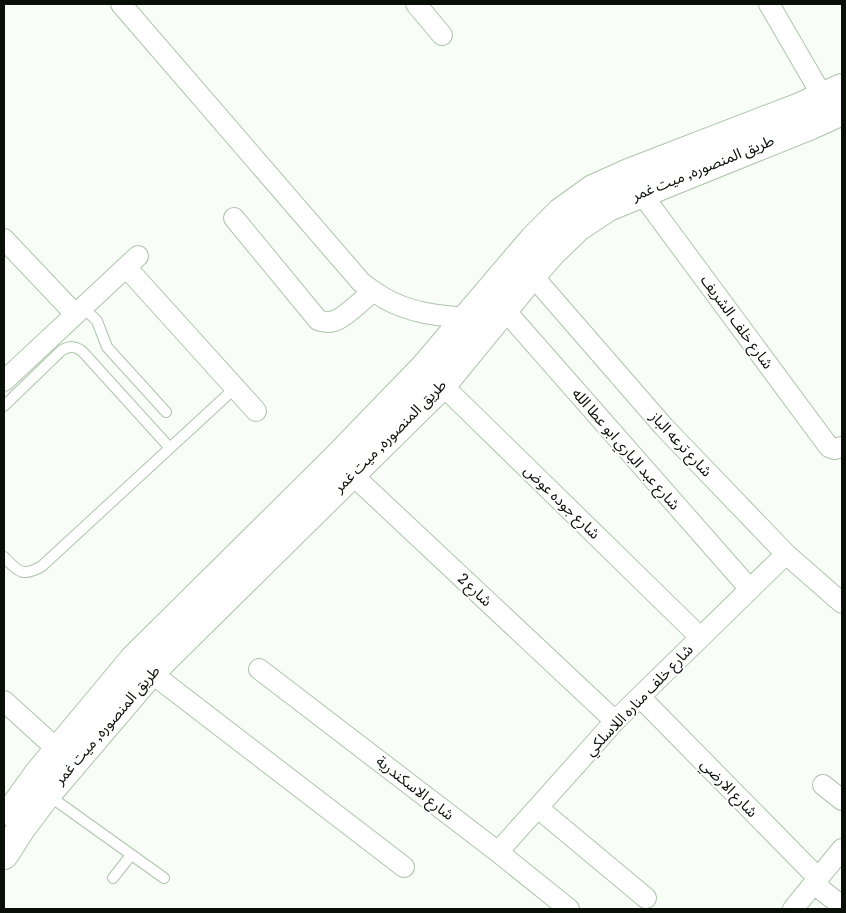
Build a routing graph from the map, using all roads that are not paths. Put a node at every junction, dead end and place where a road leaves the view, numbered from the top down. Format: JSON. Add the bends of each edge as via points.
{"nodes":[{"id":1,"x":122,"y":4,"type":"edge"},
{"id":2,"x":416,"y":4,"type":"edge"},
{"id":3,"x":769,"y":4,"type":"edge"},
{"id":4,"x":442,"y":35,"type":"dead end"},
{"id":5,"x":836,"y":99,"type":"edge"},
{"id":6,"x":641,"y":193,"type":"junction"},
{"id":7,"x":234,"y":218,"type":"dead end"},
{"id":8,"x":4,"y":239,"type":"edge"},
{"id":9,"x":532,"y":275,"type":"junction"},
{"id":10,"x":373,"y":291,"type":"junction"},
{"id":11,"x":504,"y":309,"type":"junction"},
{"id":12,"x":79,"y":310,"type":"junction"},
{"id":13,"x":468,"y":318,"type":"junction"},
{"id":14,"x":433,"y":376,"type":"junction"},
{"id":15,"x":4,"y":381,"type":"edge"},
{"id":16,"x":235,"y":388,"type":"junction"},
{"id":17,"x":4,"y":406,"type":"edge"},
{"id":18,"x":256,"y":411,"type":"dead end"},
{"id":19,"x":166,"y":412,"type":"dead end"},
{"id":20,"x":170,"y":448,"type":"junction"},
{"id":21,"x":838,"y":448,"type":"edge"},
{"id":22,"x":344,"y":467,"type":"junction"},
{"id":23,"x":786,"y":554,"type":"junction"},
{"id":24,"x":4,"y":557,"type":"edge"},
{"id":25,"x":749,"y":588,"type":"junction"},
{"id":26,"x":842,"y":602,"type":"edge"},
{"id":27,"x":700,"y":637,"type":"junction"},
{"id":28,"x":142,"y":665,"type":"junction"},
{"id":29,"x":259,"y":669,"type":"dead end"},
{"id":30,"x":640,"y":696,"type":"junction"},
{"id":31,"x":4,"y":701,"type":"edge"},
{"id":32,"x":615,"y":721,"type":"junction"},
{"id":33,"x":58,"y":750,"type":"junction"},
{"id":34,"x":824,"y":785,"type":"dead end"},
{"id":35,"x":47,"y":794,"type":"junction"},
{"id":36,"x":842,"y":800,"type":"edge"},
{"id":37,"x":538,"y":808,"type":"junction"},
{"id":38,"x":4,"y":822,"type":"edge"},
{"id":39,"x":842,"y":849,"type":"edge"},
{"id":40,"x":498,"y":852,"type":"junction"},
{"id":41,"x":131,"y":854,"type":"junction"},
{"id":42,"x":4,"y":855,"type":"edge"},
{"id":43,"x":404,"y":867,"type":"dead end"},
{"id":44,"x":113,"y":878,"type":"dead end"},
{"id":45,"x":164,"y":878,"type":"dead end"},
{"id":46,"x":817,"y":882,"type":"junction"},
{"id":47,"x":646,"y":898,"type":"dead end"},
{"id":48,"x":842,"y":906,"type":"edge"},
{"id":49,"x":569,"y":909,"type":"edge"},
{"id":50,"x":794,"y":909,"type":"edge"}],
"edges":[{"from":1,"to":10,"type":"street","via":[[360,282]]},
{"from":2,"to":4,"type":"street"},
{"from":3,"to":5,"type":"street"},
{"from":5,"to":6,"type":"main road","name":"طريق المنصوره, ميت غمر","via":[[811,125]]},
{"from":5,"to":13,"type":"main road","name":"طريق المنصوره, ميت غمر","via":[[800,107],[592,189],[561,212],[534,239]]},
{"from":6,"to":9,"type":"main road","name":"طريق المنصوره, ميت غمر","via":[[608,207],[578,227]]},
{"from":6,"to":21,"type":"street","name":"شارع خلف الشريف","via":[[829,447]]},
{"from":7,"to":10,"type":"street","via":[[318,320],[338,320]]},
{"from":8,"to":12,"type":"street"},
{"from":9,"to":11,"type":"main road","name":"طريق المنصوره, ميت غمر"},
{"from":9,"to":23,"type":"street","name":"شارع ترعه الباز","via":[[664,427]]},
{"from":10,"to":13,"type":"street","via":[[411,310]]},
{"from":11,"to":14,"type":"main road","name":"طريق المنصوره, ميت غمر"},
{"from":11,"to":25,"type":"street","name":"شارع عبد الباري ابو عطا الله"},
{"from":12,"to":15,"type":"street"},
{"from":12,"to":16,"type":"street","via":[[132,261]]},
{"from":12,"to":19,"type":"lane","via":[[97,322],[107,347]]},
{"from":13,"to":14,"type":"main road","name":"طريق المنصوره, ميت غمر"},
{"from":14,"to":22,"type":"main road","name":"طريق المنصوره, ميت غمر"},
{"from":14,"to":27,"type":"street","name":"شارع جوده عوض"},
{"from":16,"to":18,"type":"street"},
{"from":16,"to":20,"type":"lane"},
{"from":17,"to":20,"type":"lane","via":[[62,350],[72,346],[82,352]]},
{"from":20,"to":24,"type":"lane","via":[[42,566],[23,572]]},
{"from":22,"to":28,"type":"main road","name":"طريق المنصوره, ميت غمر"},
{"from":22,"to":32,"type":"street","name":"شارع 2"},
{"from":23,"to":25,"type":"street","name":"شارع خلف مناره اللاسلكي"},
{"from":23,"to":26,"type":"street","name":"شارع ترعه الباز"},
{"from":25,"to":27,"type":"street","name":"شارع خلف مناره اللاسلكي"},
{"from":27,"to":30,"type":"street","name":"شارع خلف مناره اللاسلكي"},
{"from":28,"to":33,"type":"main road","name":"طريق المنصوره, ميت غمر"},
{"from":28,"to":35,"type":"main road","name":"طريق المنصوره, ميت غمر"},
{"from":28,"to":43,"type":"street"},
{"from":29,"to":40,"type":"street","name":"شارع الاسكندرية"},
{"from":30,"to":32,"type":"street","name":"شارع خلف مناره اللاسلكي"},
{"from":30,"to":46,"type":"street","name":"شارع الارضي"},
{"from":31,"to":33,"type":"street"},
{"from":32,"to":37,"type":"street","name":"شارع خلف مناره اللاسلكي"},
{"from":33,"to":38,"type":"main road","name":"طريق المنصوره, ميت غمر"},
{"from":34,"to":36,"type":"street"},
{"from":35,"to":41,"type":"lane"},
{"from":35,"to":42,"type":"main road","name":"طريق المنصوره, ميت غمر"},
{"from":37,"to":40,"type":"street","name":"شارع خلف مناره اللاسلكي"},
{"from":37,"to":47,"type":"street"},
{"from":39,"to":46,"type":"street"},
{"from":40,"to":49,"type":"street","name":"شارع الاسكندرية"},
{"from":41,"to":44,"type":"lane"},
{"from":41,"to":45,"type":"lane"},
{"from":46,"to":48,"type":"street","name":"شارع الارضي"},
{"from":46,"to":50,"type":"street"}]}
